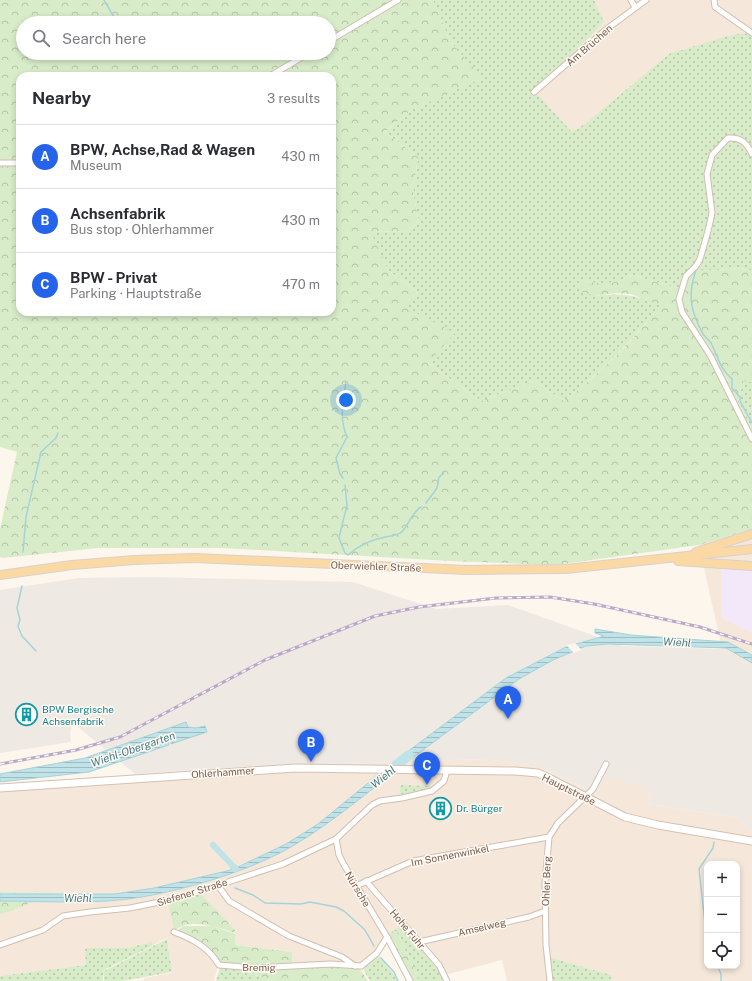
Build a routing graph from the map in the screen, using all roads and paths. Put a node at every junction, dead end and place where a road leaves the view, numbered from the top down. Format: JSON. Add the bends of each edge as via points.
{"nodes":[{"id":1,"x":398,"y":0,"type":"edge"},
{"id":2,"x":631,"y":0,"type":"edge"},
{"id":3,"x":646,"y":0,"type":"edge"},
{"id":4,"x":714,"y":0,"type":"edge"},
{"id":5,"x":635,"y":7,"type":"junction"},
{"id":6,"x":752,"y":33,"type":"edge"},
{"id":7,"x":336,"y":37,"type":"edge"},
{"id":8,"x":297,"y":60,"type":"edge"},
{"id":9,"x":277,"y":72,"type":"edge"},
{"id":10,"x":534,"y":92,"type":"dead end"},
{"id":11,"x":752,"y":154,"type":"edge"},
{"id":12,"x":0,"y":163,"type":"edge"},
{"id":13,"x":16,"y":163,"type":"edge"},
{"id":14,"x":752,"y":439,"type":"edge"},
{"id":15,"x":752,"y":534,"type":"edge"},
{"id":16,"x":752,"y":549,"type":"edge"},
{"id":17,"x":685,"y":556,"type":"junction"},
{"id":18,"x":639,"y":562,"type":"junction"},
{"id":19,"x":752,"y":566,"type":"edge"},
{"id":20,"x":2,"y":575,"type":"edge"},
{"id":21,"x":606,"y":764,"type":"dead end"},
{"id":22,"x":446,"y":770,"type":"junction"},
{"id":23,"x":0,"y":788,"type":"edge"},
{"id":24,"x":586,"y":796,"type":"junction"},
{"id":25,"x":549,"y":837,"type":"junction"},
{"id":26,"x":336,"y":839,"type":"junction"},
{"id":27,"x":752,"y":840,"type":"edge"},
{"id":28,"x":366,"y":881,"type":"junction"},
{"id":29,"x":216,"y":884,"type":"junction"},
{"id":30,"x":356,"y":886,"type":"junction"},
{"id":31,"x":545,"y":910,"type":"junction"},
{"id":32,"x":174,"y":932,"type":"dead end"},
{"id":33,"x":386,"y":937,"type":"junction"},
{"id":34,"x":419,"y":942,"type":"junction"},
{"id":35,"x":0,"y":945,"type":"edge"},
{"id":36,"x":356,"y":966,"type":"junction"},
{"id":37,"x":410,"y":981,"type":"edge"},
{"id":38,"x":447,"y":981,"type":"edge"},
{"id":39,"x":550,"y":981,"type":"edge"}],
"edges":[{"from":1,"to":7,"type":"street"},
{"from":2,"to":5,"type":"street"},
{"from":3,"to":5,"type":"street","name":"Am Brüchen"},
{"from":4,"to":6,"type":"street","via":[[715,7]]},
{"from":5,"to":10,"type":"street","name":"Am Brüchen"},
{"from":8,"to":9,"type":"street"},
{"from":11,"to":14,"type":"street","via":[[747,145],[739,138],[733,137],[728,138],[712,155],[707,174],[712,213],[708,231],[700,259],[686,276],[679,299],[682,312],[710,355]]},
{"from":12,"to":13,"type":"street"},
{"from":15,"to":17,"type":"main road"},
{"from":16,"to":17,"type":"main road","name":"Oberwiehler Straße"},
{"from":17,"to":18,"type":"main road","name":"Oberwiehler Straße"},
{"from":18,"to":19,"type":"main road","via":[[692,561]]},
{"from":18,"to":20,"type":"main road","name":"Oberwiehler Straße","via":[[566,569],[467,570],[195,558],[134,560]]},
{"from":21,"to":24,"type":"street","name":"Ohler Berg","via":[[593,789]]},
{"from":22,"to":23,"type":"street","name":"Ohlerhammer","via":[[296,768]]},
{"from":22,"to":24,"type":"street","name":"Hauptstraße","via":[[538,774]]},
{"from":22,"to":26,"type":"street","via":[[444,781],[432,791],[380,801],[372,805]]},
{"from":24,"to":25,"type":"street","name":"Ohler Berg","via":[[558,823]]},
{"from":24,"to":27,"type":"street","name":"Hauptstraße","via":[[625,817]]},
{"from":25,"to":28,"type":"street","name":"Im Sonnenwinkel","via":[[413,861]]},
{"from":25,"to":31,"type":"street","name":"Ohler Berg"},
{"from":26,"to":29,"type":"street","name":"Siefener Straße","via":[[283,864]]},
{"from":26,"to":30,"type":"street","name":"Nürsche","via":[[339,855]]},
{"from":28,"to":30,"type":"street","name":"Im Sonnenwinkel"},
{"from":28,"to":34,"type":"street","name":"Hohe Fuhr"},
{"from":29,"to":35,"type":"street","name":"Siefener Straße","via":[[179,898],[130,908],[63,916],[42,930]]},
{"from":29,"to":36,"type":"street","via":[[229,901],[289,936],[342,957]]},
{"from":30,"to":33,"type":"street","name":"Nürsche"},
{"from":31,"to":34,"type":"street","name":"Amselweg","via":[[529,917]]},
{"from":31,"to":39,"type":"street","name":"Ohler Berg"},
{"from":32,"to":36,"type":"street","name":"Bremig","via":[[193,939],[204,947],[219,966]]},
{"from":33,"to":36,"type":"street","via":[[368,962]]},
{"from":33,"to":37,"type":"street","name":"Nürsche"},
{"from":34,"to":38,"type":"street","name":"Hohe Fuhr","via":[[439,964]]}]}
